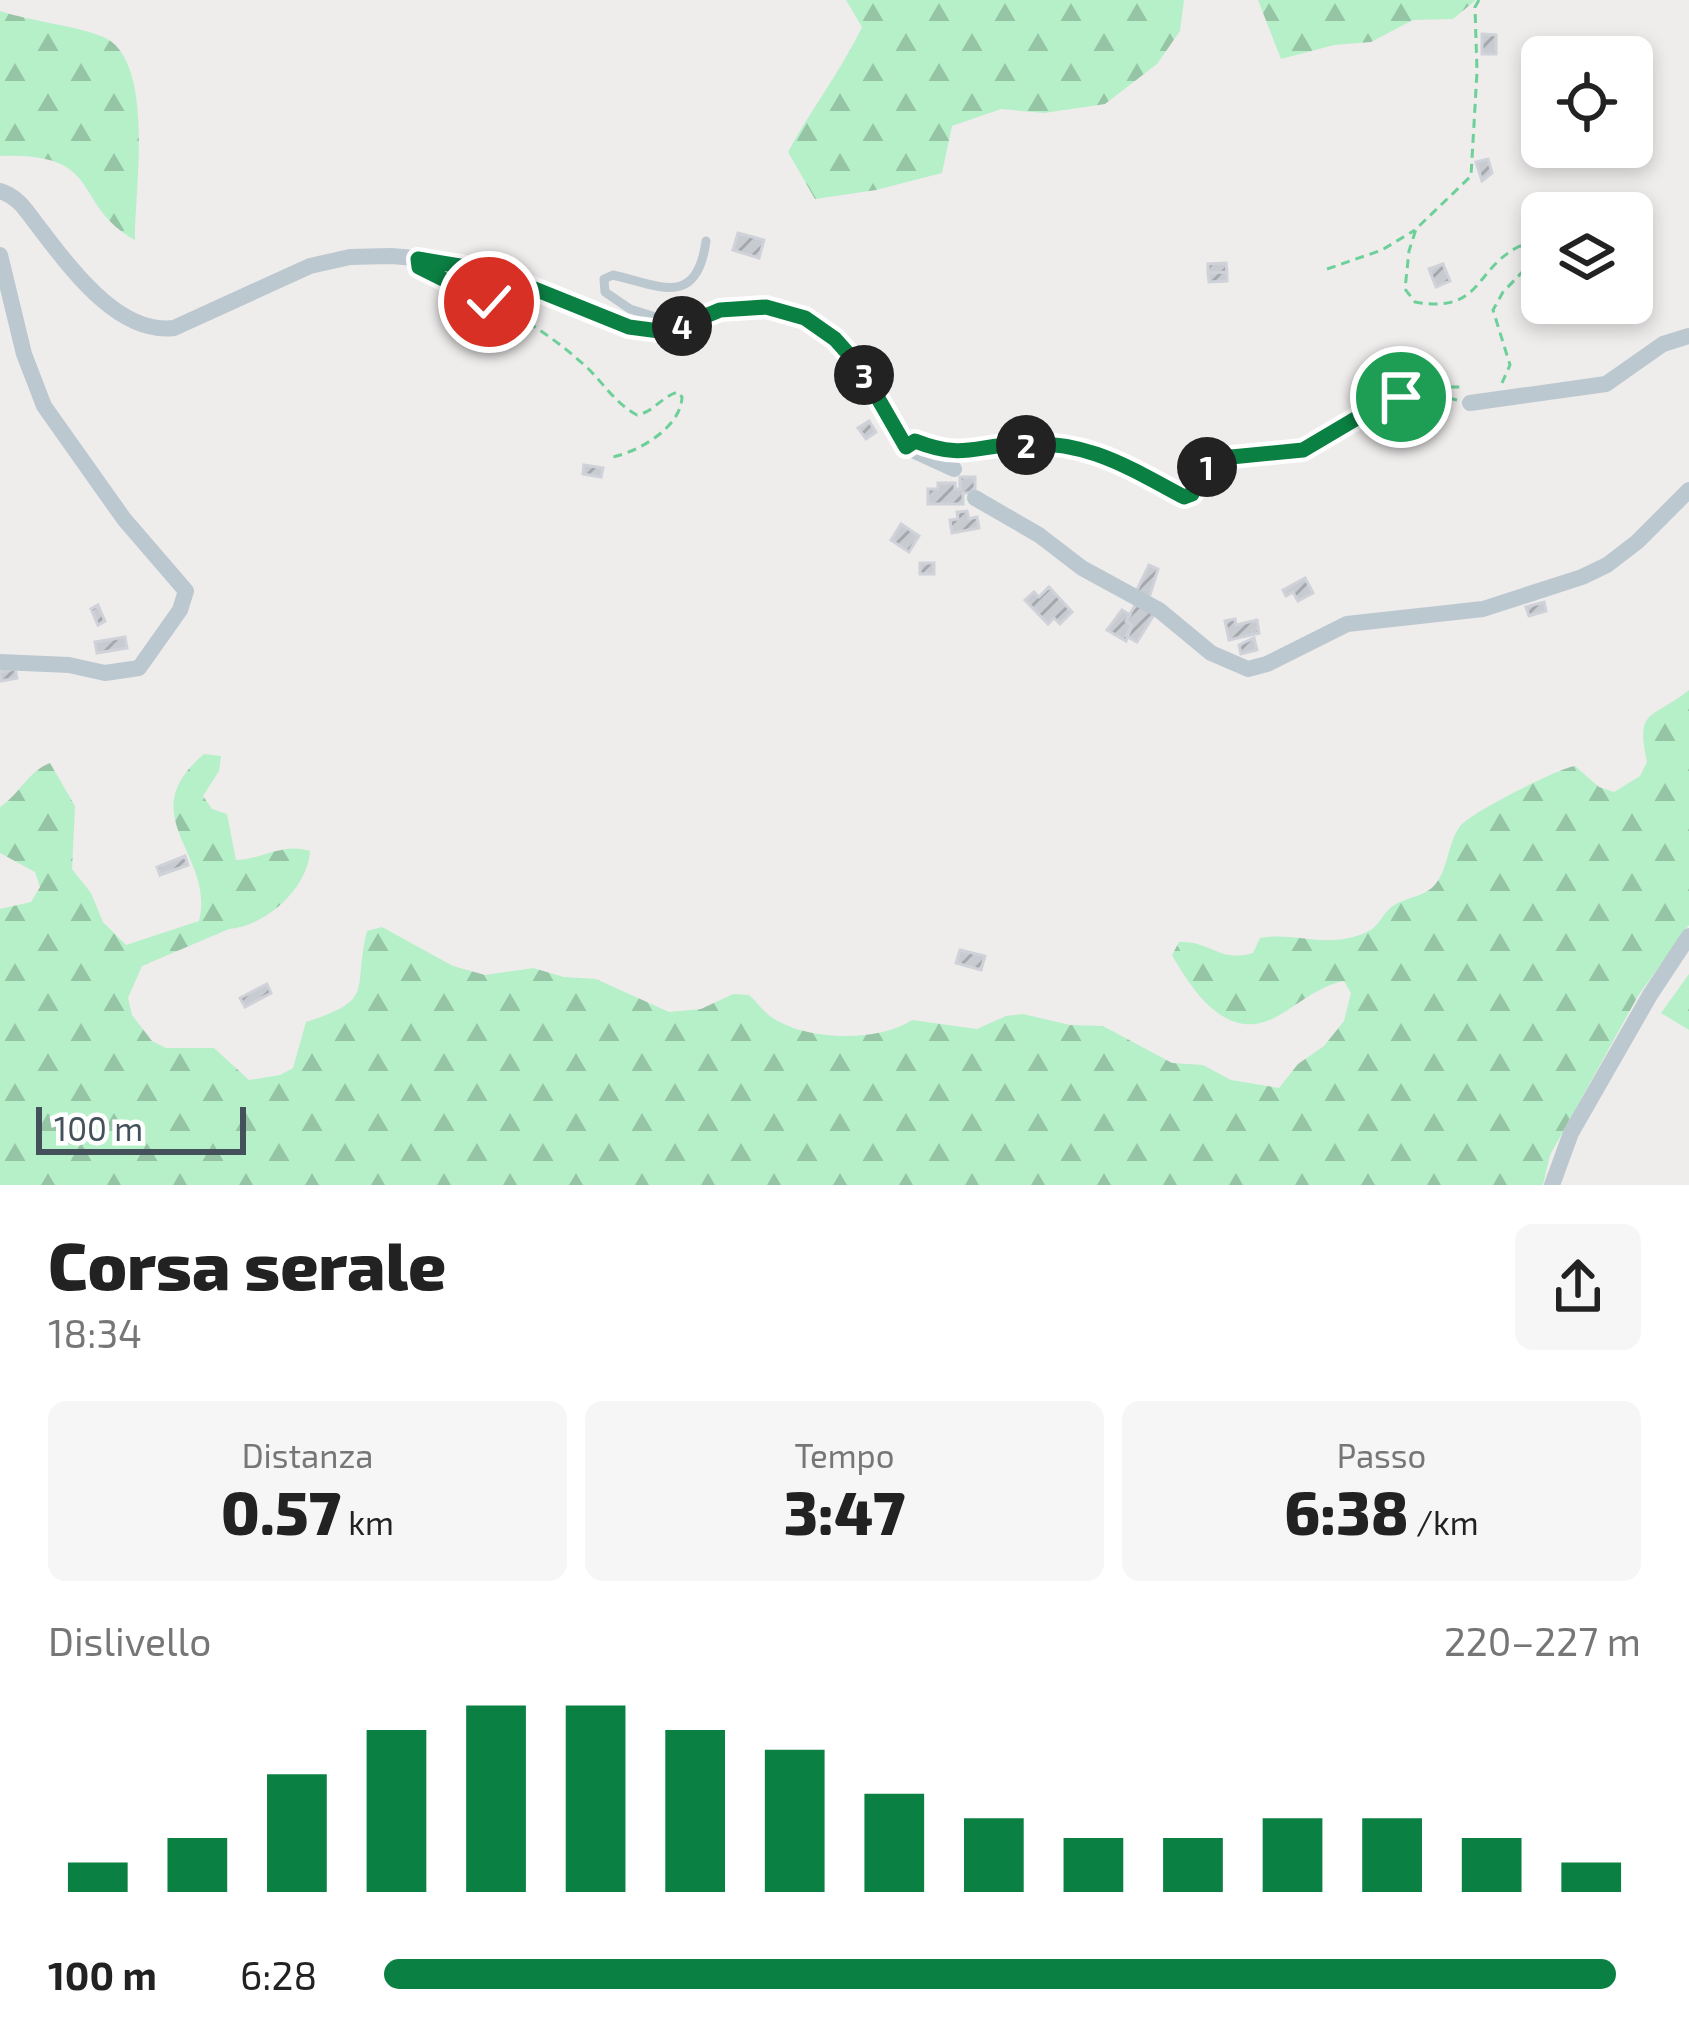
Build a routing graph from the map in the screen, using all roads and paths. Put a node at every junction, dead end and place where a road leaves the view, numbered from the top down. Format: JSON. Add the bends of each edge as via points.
{"nodes":[{"id":1,"x":1479,"y":0,"type":"edge"},
{"id":2,"x":0,"y":191,"type":"edge"},
{"id":3,"x":1416,"y":229,"type":"junction"},
{"id":4,"x":706,"y":241,"type":"dead end"},
{"id":5,"x":0,"y":255,"type":"edge"},
{"id":6,"x":418,"y":259,"type":"junction"},
{"id":7,"x":1327,"y":269,"type":"dead end"},
{"id":8,"x":683,"y":325,"type":"junction"},
{"id":9,"x":1689,"y":336,"type":"edge"},
{"id":10,"x":1502,"y":383,"type":"dead end"},
{"id":11,"x":1426,"y":392,"type":"junction"},
{"id":12,"x":1467,"y":395,"type":"junction"},
{"id":13,"x":613,"y":458,"type":"dead end"},
{"id":14,"x":954,"y":460,"type":"joint"},
{"id":15,"x":1689,"y":490,"type":"edge"},
{"id":16,"x":975,"y":498,"type":"dead end"},
{"id":17,"x":0,"y":662,"type":"edge"},
{"id":18,"x":1689,"y":937,"type":"edge"},
{"id":19,"x":1552,"y":1185,"type":"edge"}],
"edges":[{"from":1,"to":3,"type":"path","via":[[1472,176]]},
{"from":2,"to":6,"type":"street","via":[[19,200],[68,265],[124,317],[153,331],[310,266],[350,257]]},
{"from":3,"to":7,"type":"path"},
{"from":3,"to":10,"type":"path","via":[[1405,289],[1415,302],[1470,297],[1502,255],[1532,248],[1532,262],[1493,310],[1510,365]]},
{"from":4,"to":8,"type":"lane","via":[[701,269],[677,287],[604,279],[615,302]]},
{"from":5,"to":17,"type":"street","via":[[44,406],[186,591],[139,668],[105,673]]},
{"from":6,"to":8,"type":"street","via":[[490,271],[629,327],[667,332]]},
{"from":6,"to":13,"type":"path","via":[[430,274],[558,344],[637,415],[678,392],[675,419]]},
{"from":8,"to":14,"type":"street","via":[[720,310],[766,307],[805,318],[860,367],[906,447]]},
{"from":9,"to":12,"type":"street","via":[[1606,385]]},
{"from":11,"to":12,"type":"path"},
{"from":11,"to":12,"type":"path","via":[[1432,385]]},
{"from":11,"to":14,"type":"path","via":[[1379,405],[1303,450],[1221,458],[1184,497],[1088,448],[1015,444]]},
{"from":15,"to":16,"type":"street","via":[[1637,542],[1582,577],[1483,609],[1347,624],[1248,669],[1211,653],[1159,610]]},
{"from":18,"to":19,"type":"street","via":[[1571,1133]]}]}
